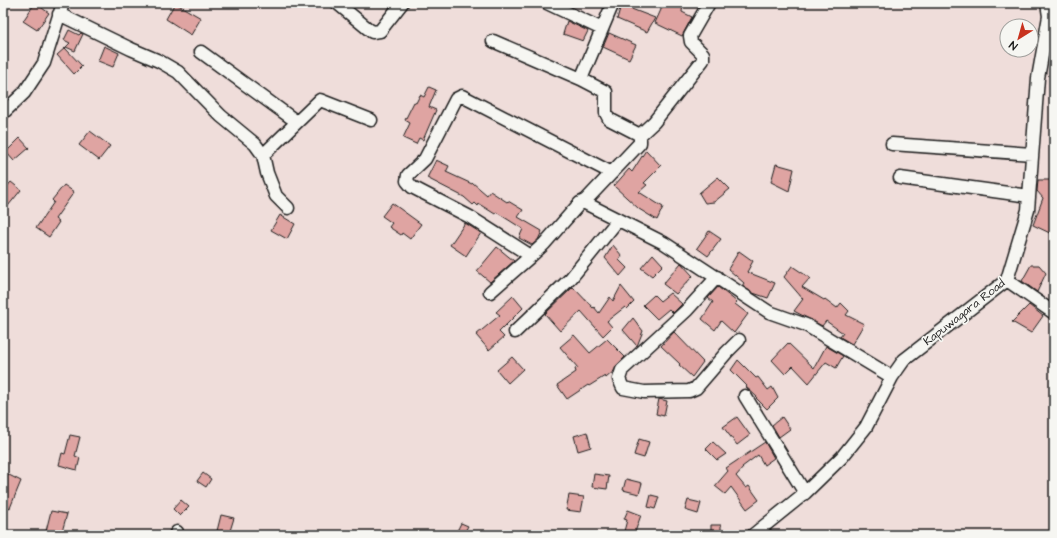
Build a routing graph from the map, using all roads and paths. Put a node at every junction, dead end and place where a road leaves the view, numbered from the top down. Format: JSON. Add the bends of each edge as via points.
{"nodes":[{"id":1,"x":337,"y":3,"type":"edge"},
{"id":2,"x":402,"y":3,"type":"edge"},
{"id":3,"x":547,"y":3,"type":"edge"},
{"id":4,"x":613,"y":3,"type":"edge"},
{"id":5,"x":709,"y":3,"type":"edge"},
{"id":6,"x":1047,"y":3,"type":"edge"},
{"id":7,"x":61,"y":9,"type":"edge"},
{"id":8,"x":602,"y":28,"type":"junction"},
{"id":9,"x":493,"y":41,"type":"dead end"},
{"id":10,"x":201,"y":52,"type":"dead end"},
{"id":11,"x":581,"y":79,"type":"junction"},
{"id":12,"x":3,"y":112,"type":"edge"},
{"id":13,"x":371,"y":120,"type":"dead end"},
{"id":14,"x":296,"y":122,"type":"junction"},
{"id":15,"x":640,"y":135,"type":"junction"},
{"id":16,"x":892,"y":144,"type":"dead end"},
{"id":17,"x":1032,"y":154,"type":"junction"},
{"id":18,"x":263,"y":155,"type":"junction"},
{"id":19,"x":612,"y":173,"type":"junction"},
{"id":20,"x":900,"y":178,"type":"dead end"},
{"id":21,"x":1029,"y":196,"type":"junction"},
{"id":22,"x":586,"y":200,"type":"junction"},
{"id":23,"x":288,"y":208,"type":"dead end"},
{"id":24,"x":618,"y":220,"type":"junction"},
{"id":25,"x":531,"y":256,"type":"junction"},
{"id":26,"x":716,"y":277,"type":"junction"},
{"id":27,"x":1007,"y":280,"type":"junction"},
{"id":28,"x":490,"y":292,"type":"dead end"},
{"id":29,"x":1054,"y":313,"type":"edge"},
{"id":30,"x":515,"y":332,"type":"dead end"},
{"id":31,"x":739,"y":340,"type":"dead end"},
{"id":32,"x":892,"y":377,"type":"junction"},
{"id":33,"x":746,"y":396,"type":"dead end"},
{"id":34,"x":805,"y":493,"type":"junction"},
{"id":35,"x":753,"y":535,"type":"edge"}],
"edges":[{"from":1,"to":2,"type":"street","via":[[372,32],[380,31]]},
{"from":3,"to":8,"type":"street"},
{"from":4,"to":8,"type":"street"},
{"from":5,"to":15,"type":"street","via":[[690,36],[691,42],[703,54],[703,60],[654,122]]},
{"from":6,"to":17,"type":"street","name":"Kapuwagara Road","via":[[1049,16],[1038,78]]},
{"from":7,"to":12,"type":"street","via":[[44,63],[24,93]]},
{"from":7,"to":18,"type":"street","via":[[131,49],[178,72],[221,116],[255,144]]},
{"from":8,"to":11,"type":"street"},
{"from":9,"to":11,"type":"street"},
{"from":10,"to":14,"type":"street"},
{"from":11,"to":15,"type":"street","via":[[606,92],[608,119]]},
{"from":13,"to":14,"type":"street","via":[[320,100]]},
{"from":14,"to":18,"type":"street"},
{"from":15,"to":19,"type":"street","via":[[640,143]]},
{"from":16,"to":17,"type":"street"},
{"from":17,"to":21,"type":"street","name":"Kapuwagara Road"},
{"from":18,"to":23,"type":"street","via":[[276,196]]},
{"from":19,"to":22,"type":"street"},
{"from":19,"to":25,"type":"street","via":[[462,96],[456,99],[425,159],[408,175],[407,181],[412,187],[470,217]]},
{"from":20,"to":21,"type":"street"},
{"from":21,"to":27,"type":"street","name":"Kapuwagara Road","via":[[1028,210]]},
{"from":22,"to":24,"type":"street","via":[[587,204]]},
{"from":22,"to":25,"type":"street","via":[[580,203]]},
{"from":24,"to":26,"type":"street","via":[[664,243]]},
{"from":24,"to":30,"type":"street","via":[[571,278]]},
{"from":25,"to":28,"type":"street"},
{"from":26,"to":31,"type":"street","via":[[687,310],[622,370],[619,379],[623,388],[644,392],[689,391],[696,388]]},
{"from":26,"to":32,"type":"street","via":[[769,312],[806,325]]},
{"from":27,"to":29,"type":"street"},
{"from":27,"to":32,"type":"street","name":"Kapuwagara Road","via":[[904,360]]},
{"from":32,"to":34,"type":"street","name":"Kapuwagara Road","via":[[866,427],[842,457]]},
{"from":33,"to":34,"type":"street"},
{"from":34,"to":35,"type":"street","name":"Kapuwagara Road"}]}
